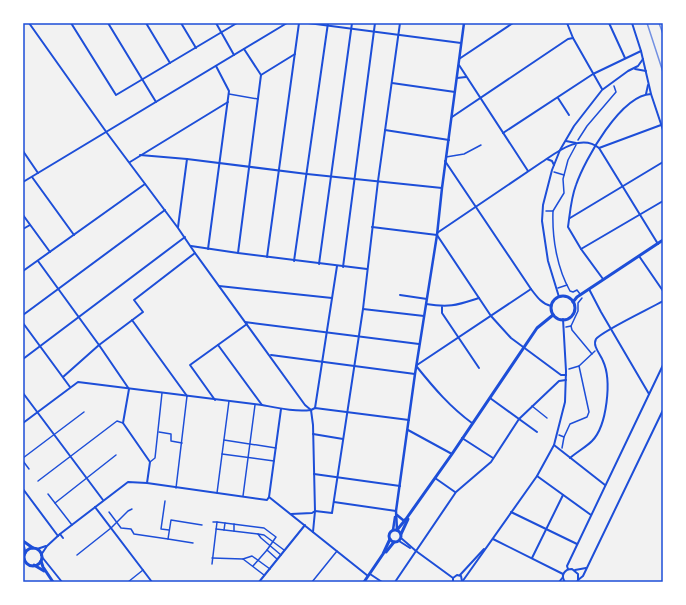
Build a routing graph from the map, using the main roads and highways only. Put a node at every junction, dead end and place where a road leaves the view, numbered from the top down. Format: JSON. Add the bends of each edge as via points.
{"nodes":[{"id":1,"x":663,"y":240,"type":"edge"},
{"id":2,"x":573,"y":302,"type":"junction"},
{"id":3,"x":553,"y":315,"type":"junction"},
{"id":4,"x":415,"y":507,"type":"junction"},
{"id":5,"x":395,"y":530,"type":"junction"},
{"id":6,"x":401,"y":536,"type":"junction"},
{"id":7,"x":390,"y":539,"type":"junction"},
{"id":8,"x":394,"y":542,"type":"junction"},
{"id":9,"x":23,"y":543,"type":"edge"},
{"id":10,"x":33,"y":548,"type":"junction"},
{"id":11,"x":25,"y":553,"type":"junction"},
{"id":12,"x":383,"y":554,"type":"junction"},
{"id":13,"x":41,"y":557,"type":"junction"},
{"id":14,"x":24,"y":560,"type":"edge"},
{"id":15,"x":28,"y":564,"type":"junction"},
{"id":16,"x":23,"y":566,"type":"edge"},
{"id":17,"x":34,"y":566,"type":"junction"},
{"id":18,"x":47,"y":574,"type":"junction"},
{"id":19,"x":53,"y":582,"type":"edge"},
{"id":20,"x":364,"y":582,"type":"edge"}],
"edges":[{"from":1,"to":2,"type":"main road"},
{"from":2,"to":3,"type":"main road","via":[[574,310],[570,316],[559,319]]},
{"from":2,"to":3,"type":"main road","via":[[565,296],[554,300],[551,306]]},
{"from":3,"to":4,"type":"main road","via":[[537,328]]},
{"from":4,"to":5,"type":"main road"},
{"from":4,"to":6,"type":"main road"},
{"from":5,"to":6,"type":"main road"},
{"from":5,"to":7,"type":"main road","via":[[389,535]]},
{"from":6,"to":8,"type":"main road","via":[[399,541]]},
{"from":7,"to":8,"type":"main road"},
{"from":7,"to":12,"type":"main road"},
{"from":8,"to":12,"type":"main road"},
{"from":9,"to":10,"type":"main road"},
{"from":9,"to":11,"type":"main road"},
{"from":10,"to":11,"type":"main road"},
{"from":10,"to":13,"type":"main road","via":[[37,549]]},
{"from":11,"to":14,"type":"main road"},
{"from":12,"to":20,"type":"main road"},
{"from":13,"to":17,"type":"main road"},
{"from":13,"to":18,"type":"main road"},
{"from":14,"to":15,"type":"main road"},
{"from":15,"to":16,"type":"main road"},
{"from":15,"to":17,"type":"main road"},
{"from":17,"to":18,"type":"main road"},
{"from":18,"to":19,"type":"main road"}]}
